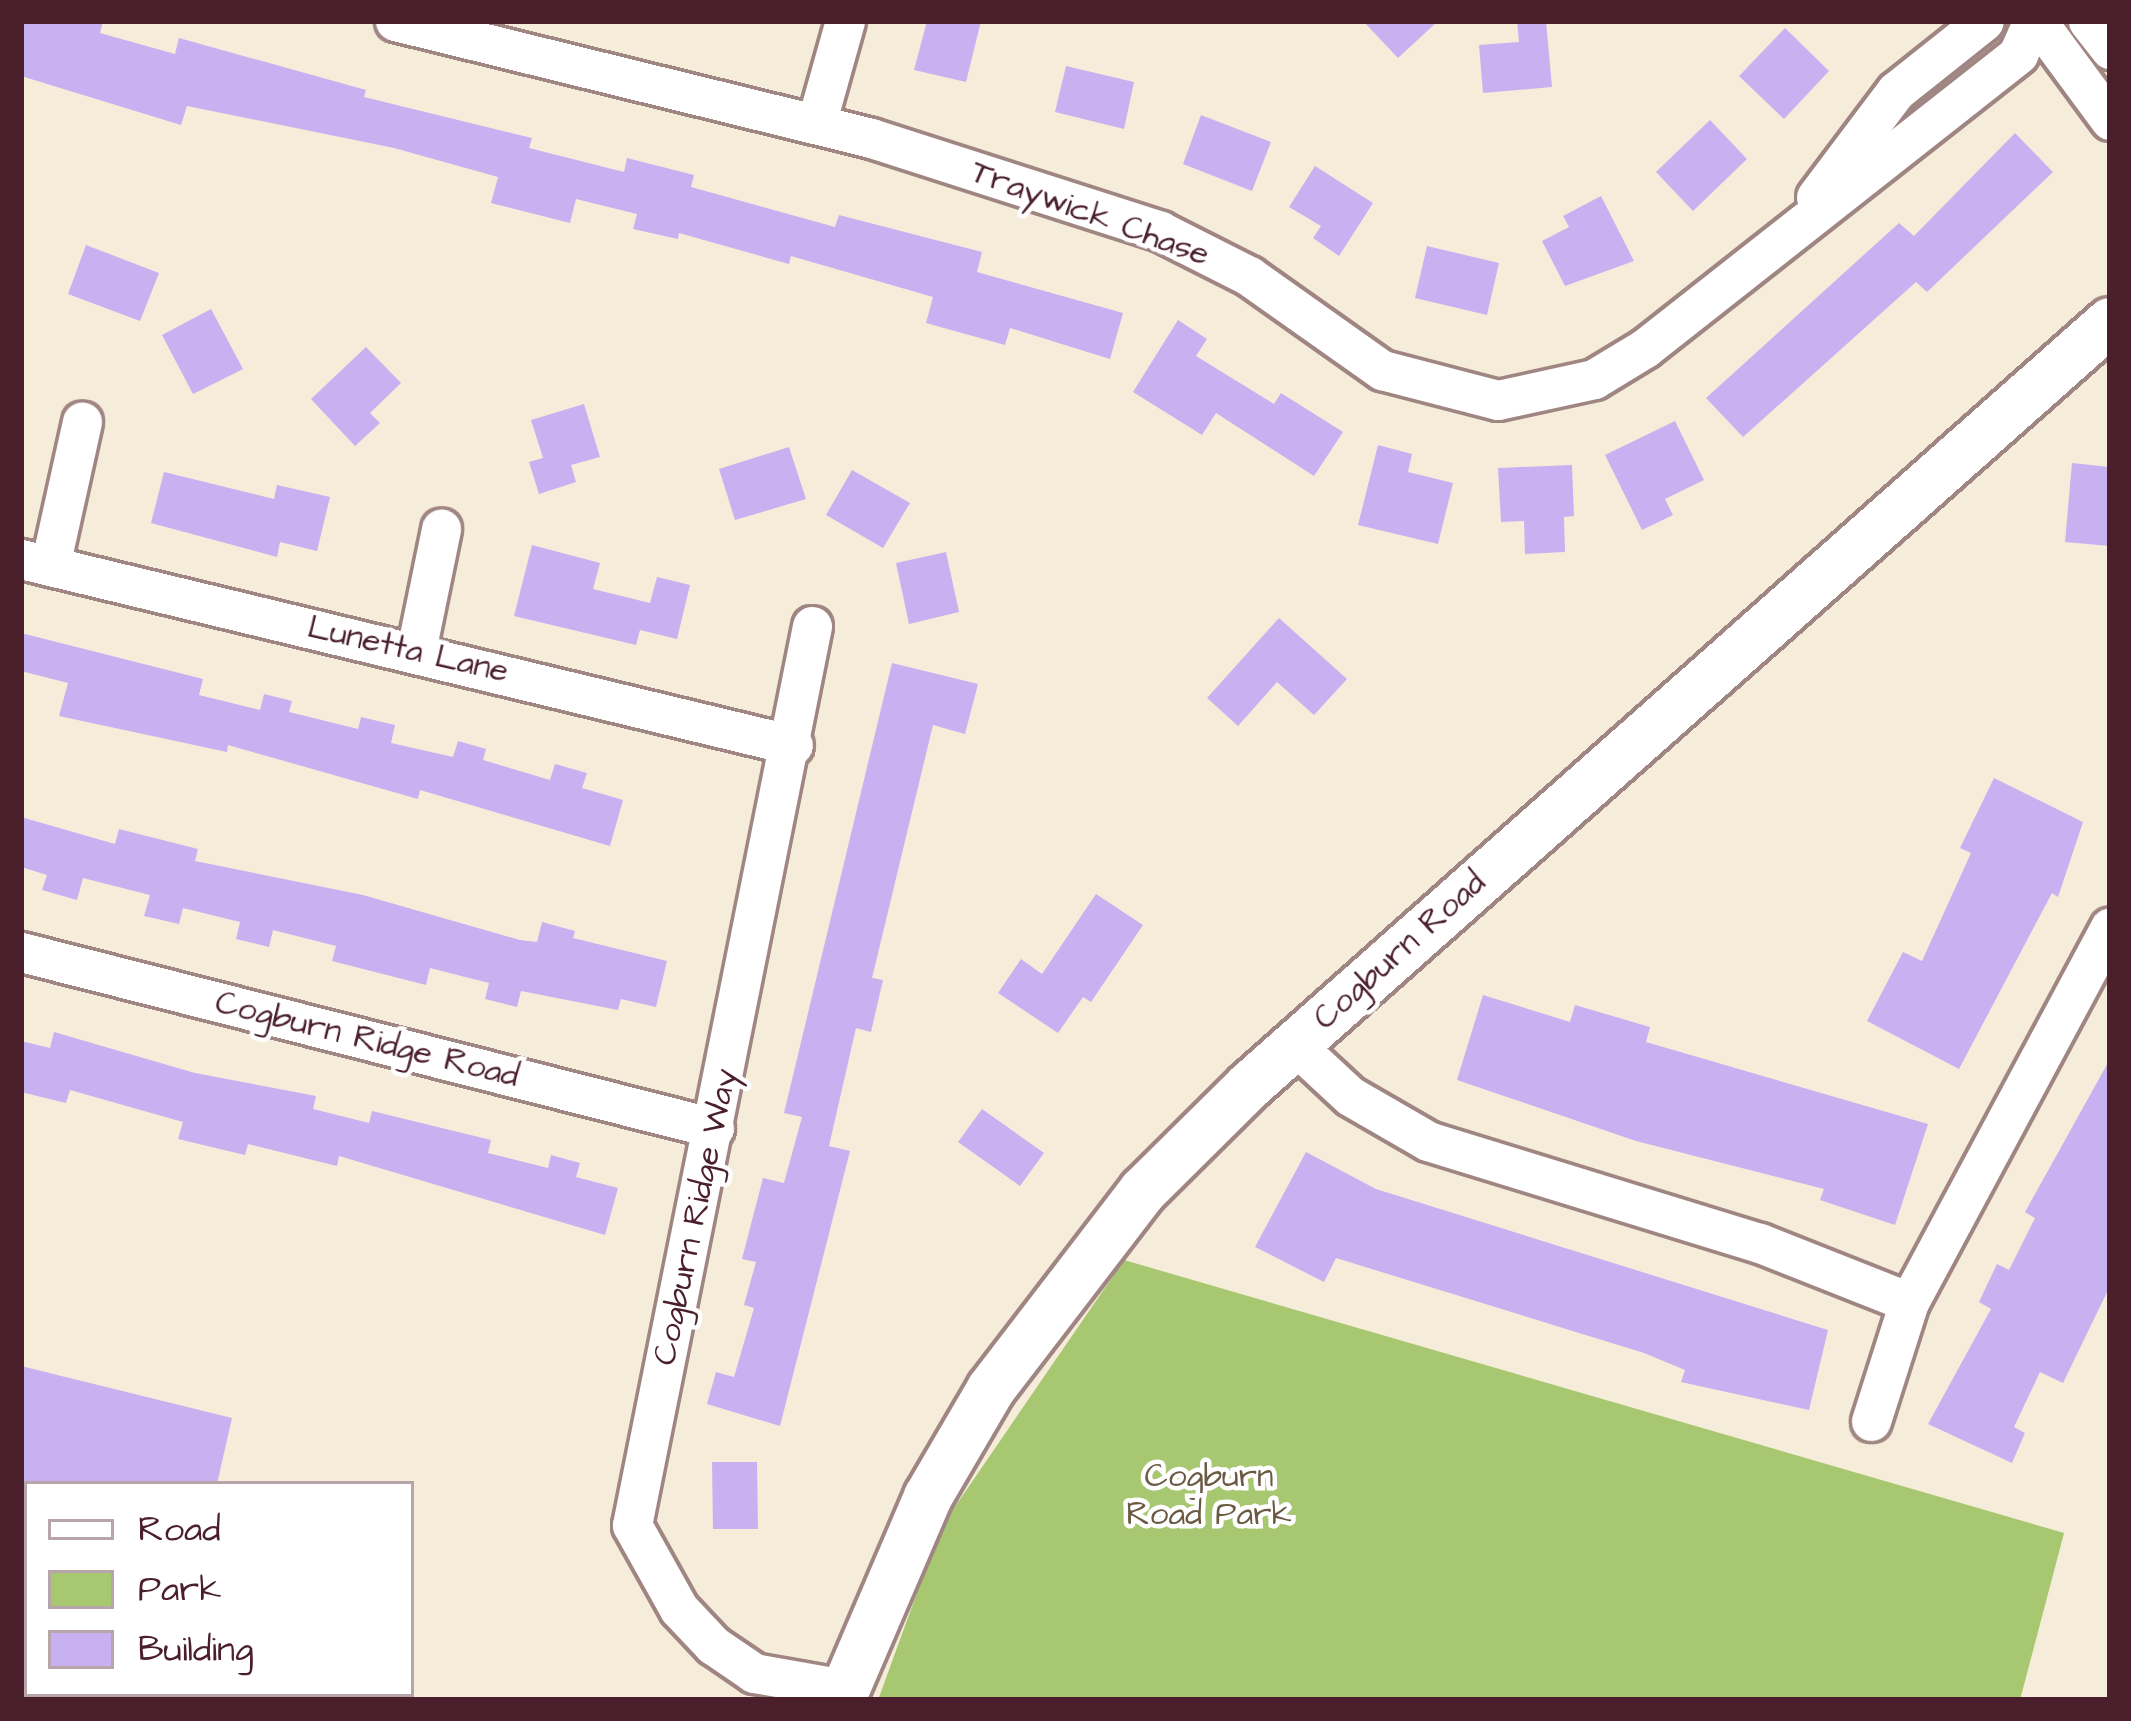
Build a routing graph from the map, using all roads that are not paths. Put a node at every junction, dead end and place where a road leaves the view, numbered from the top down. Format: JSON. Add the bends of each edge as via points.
{"nodes":[{"id":1,"x":395,"y":21,"type":"edge"},
{"id":2,"x":845,"y":21,"type":"edge"},
{"id":3,"x":1984,"y":21,"type":"edge"},
{"id":4,"x":2035,"y":21,"type":"edge"},
{"id":5,"x":2088,"y":21,"type":"edge"},
{"id":6,"x":2110,"y":49,"type":"edge"},
{"id":7,"x":2110,"y":120,"type":"edge"},
{"id":8,"x":816,"y":124,"type":"junction"},
{"id":9,"x":1786,"y":233,"type":"junction"},
{"id":10,"x":2110,"y":322,"type":"edge"},
{"id":11,"x":82,"y":422,"type":"dead end"},
{"id":12,"x":441,"y":529,"type":"dead end"},
{"id":13,"x":35,"y":562,"type":"edge"},
{"id":14,"x":812,"y":626,"type":"dead end"},
{"id":15,"x":416,"y":652,"type":"junction"},
{"id":16,"x":793,"y":745,"type":"junction"},
{"id":17,"x":2110,"y":927,"type":"edge"},
{"id":18,"x":21,"y":952,"type":"edge"},
{"id":19,"x":1295,"y":1045,"type":"junction"},
{"id":20,"x":714,"y":1128,"type":"junction"},
{"id":21,"x":1909,"y":1302,"type":"junction"},
{"id":22,"x":1871,"y":1421,"type":"dead end"},
{"id":23,"x":843,"y":1695,"type":"edge"}],
"edges":[{"from":1,"to":8,"type":"street","name":"Traywick Chase"},
{"from":2,"to":8,"type":"street"},
{"from":3,"to":9,"type":"street","name":"Traywick Chase","via":[[1871,118]]},
{"from":4,"to":7,"type":"street","name":"Traywick Chase"},
{"from":4,"to":9,"type":"street","name":"Traywick Chase","via":[[2018,54]]},
{"from":5,"to":6,"type":"street"},
{"from":8,"to":9,"type":"street","name":"Traywick Chase","via":[[1160,231],[1249,276],[1382,370],[1498,400],[1594,379],[1645,348]]},
{"from":10,"to":19,"type":"street","name":"Cogburn Road"},
{"from":11,"to":13,"type":"street"},
{"from":12,"to":15,"type":"street"},
{"from":13,"to":15,"type":"street","name":"Lunetta Lane"},
{"from":14,"to":16,"type":"street","name":"Cogburn Ridge Way"},
{"from":15,"to":16,"type":"street","name":"Lunetta Lane"},
{"from":16,"to":20,"type":"street","name":"Cogburn Ridge Way"},
{"from":17,"to":21,"type":"street"},
{"from":18,"to":20,"type":"street","name":"Cogburn Ridge Road"},
{"from":19,"to":21,"type":"street","via":[[1350,1096],[1428,1141],[1760,1243]]},
{"from":19,"to":23,"type":"street","name":"Cogburn Road","via":[[1143,1191],[991,1389],[928,1497]]},
{"from":20,"to":23,"type":"street","name":"Cogburn Ridge Way","via":[[632,1525],[679,1610],[713,1645],[754,1673]]},
{"from":21,"to":22,"type":"street"}]}
